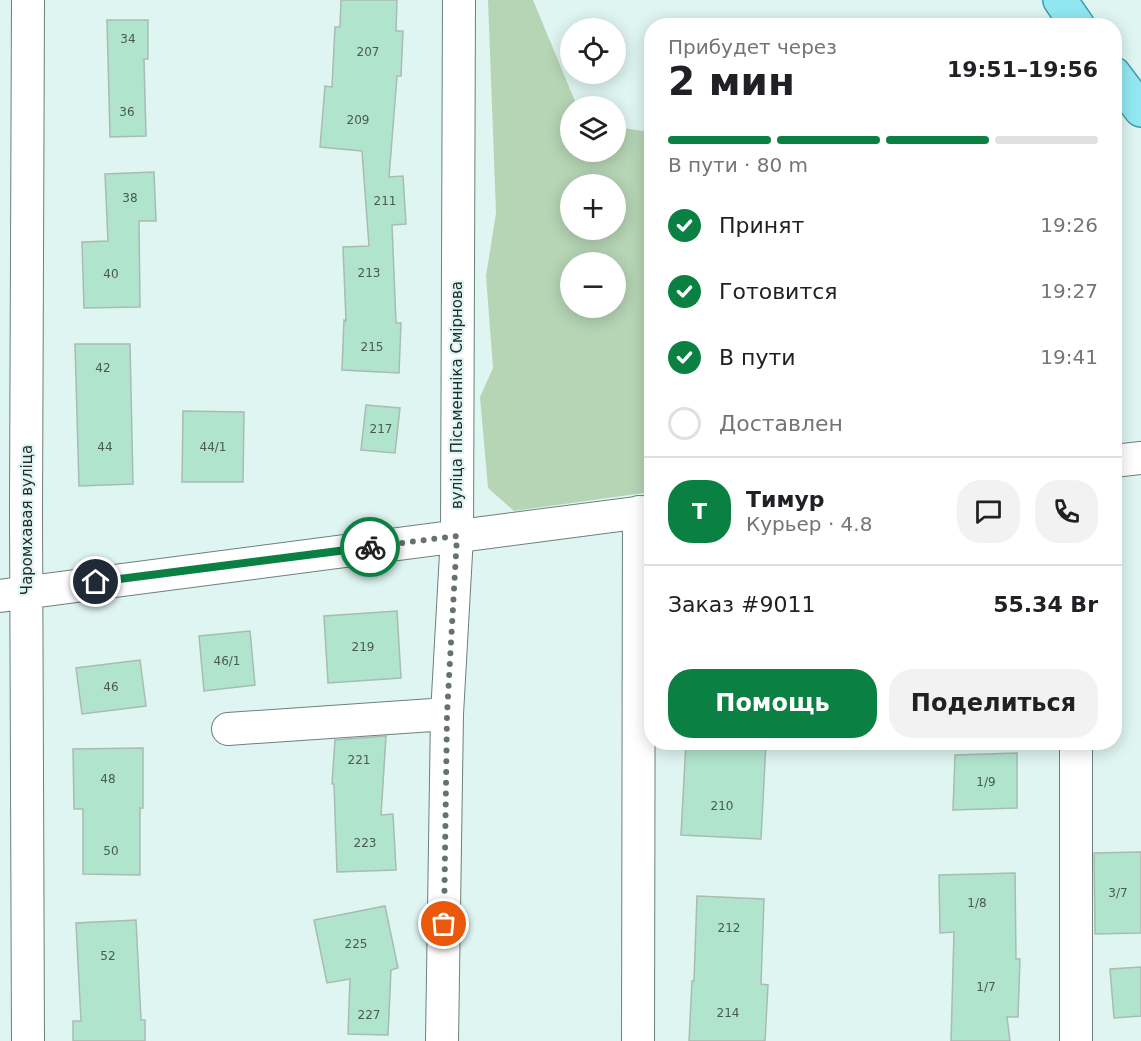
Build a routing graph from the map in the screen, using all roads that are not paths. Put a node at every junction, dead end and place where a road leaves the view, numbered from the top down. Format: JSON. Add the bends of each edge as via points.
{"nodes":[{"id":1,"x":27,"y":0,"type":"edge"},
{"id":2,"x":459,"y":0,"type":"edge"},
{"id":3,"x":1060,"y":0,"type":"edge"},
{"id":4,"x":1072,"y":18,"type":"edge"},
{"id":5,"x":1122,"y":85,"type":"edge"},
{"id":6,"x":1141,"y":110,"type":"edge"},
{"id":7,"x":1141,"y":458,"type":"edge"},
{"id":8,"x":1122,"y":460,"type":"edge"},
{"id":9,"x":644,"y":512,"type":"edge"},
{"id":10,"x":457,"y":536,"type":"junction"},
{"id":11,"x":644,"y":588,"type":"edge"},
{"id":12,"x":14,"y":593,"type":"edge"},
{"id":13,"x":447,"y":714,"type":"junction"},
{"id":14,"x":228,"y":729,"type":"dead end"},
{"id":15,"x":1076,"y":750,"type":"edge"},
{"id":16,"x":28,"y":1041,"type":"edge"},
{"id":17,"x":442,"y":1041,"type":"edge"},
{"id":18,"x":638,"y":1041,"type":"edge"},
{"id":19,"x":1076,"y":1041,"type":"edge"}],
"edges":[{"from":1,"to":12,"type":"street","name":"Чаромхавая вуліца"},
{"from":2,"to":10,"type":"street","name":"вуліца Пісьменніка Смірнова"},
{"from":3,"to":4,"type":"main road"},
{"from":5,"to":6,"type":"main road"},
{"from":7,"to":8,"type":"street"},
{"from":9,"to":10,"type":"street"},
{"from":10,"to":12,"type":"street"},
{"from":10,"to":13,"type":"street","name":"вуліца Пісьменніка Смірнова"},
{"from":11,"to":18,"type":"street"},
{"from":12,"to":16,"type":"street","name":"Чаромхавая вуліца"},
{"from":13,"to":14,"type":"street"},
{"from":13,"to":17,"type":"street","name":"вуліца Пісьменніка Смірнова"},
{"from":15,"to":19,"type":"street"}]}
